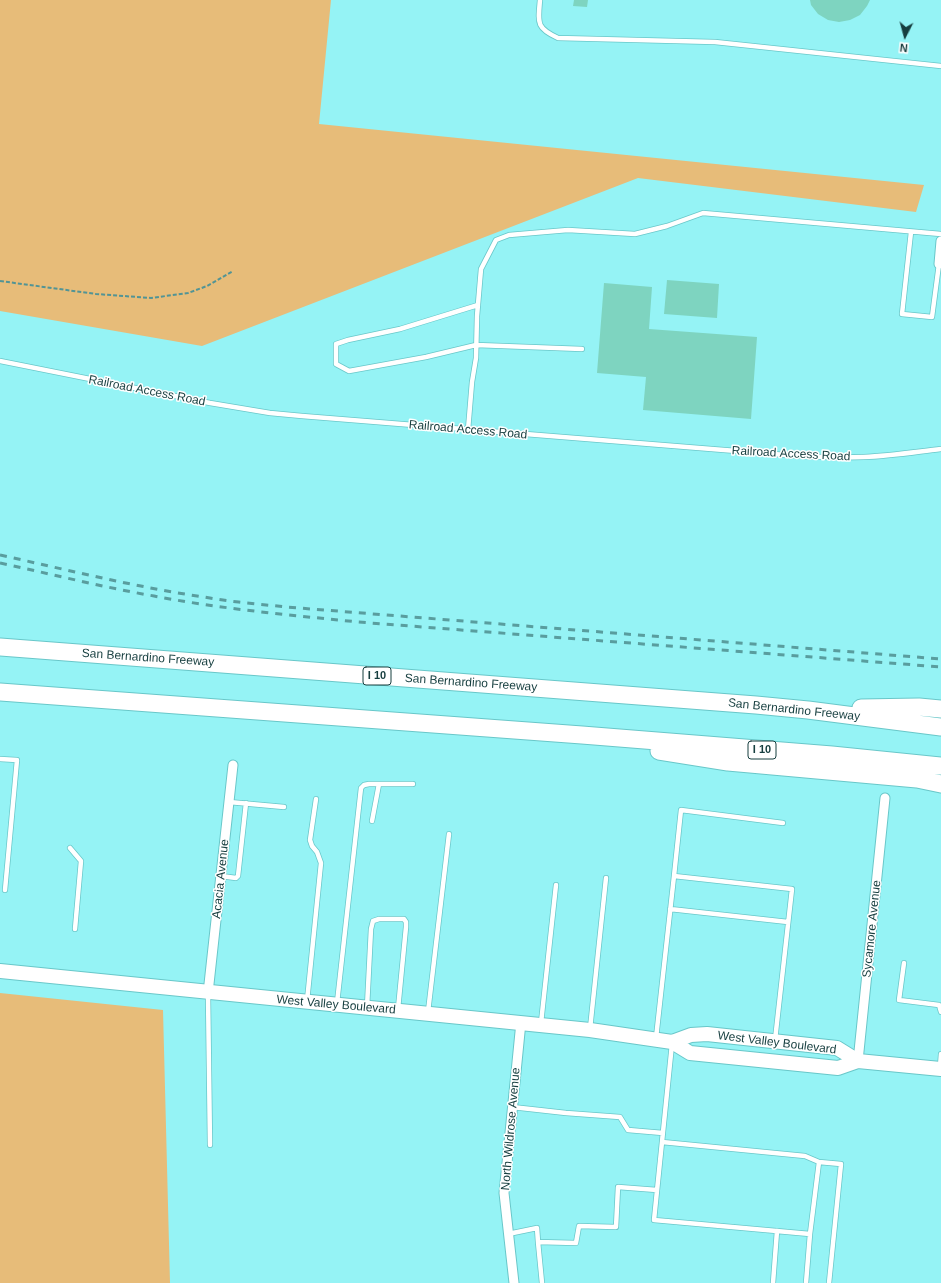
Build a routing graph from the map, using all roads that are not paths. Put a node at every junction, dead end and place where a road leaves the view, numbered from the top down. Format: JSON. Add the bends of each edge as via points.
{"nodes":[{"id":1,"x":540,"y":0,"type":"edge"},
{"id":2,"x":941,"y":66,"type":"edge"},
{"id":3,"x":911,"y":232,"type":"junction"},
{"id":4,"x":941,"y":234,"type":"edge"},
{"id":5,"x":941,"y":241,"type":"edge"},
{"id":6,"x":940,"y":264,"type":"edge"},
{"id":7,"x":478,"y":305,"type":"junction"},
{"id":8,"x":476,"y":345,"type":"junction"},
{"id":9,"x":582,"y":349,"type":"dead end"},
{"id":10,"x":0,"y":361,"type":"edge"},
{"id":11,"x":468,"y":430,"type":"junction"},
{"id":12,"x":941,"y":449,"type":"edge"},
{"id":13,"x":0,"y":647,"type":"edge"},
{"id":14,"x":0,"y":692,"type":"edge"},
{"id":15,"x":941,"y":709,"type":"edge"},
{"id":16,"x":808,"y":710,"type":"junction"},
{"id":17,"x":941,"y":727,"type":"edge"},
{"id":18,"x":582,"y":735,"type":"junction"},
{"id":19,"x":0,"y":759,"type":"edge"},
{"id":20,"x":233,"y":765,"type":"dead end"},
{"id":21,"x":941,"y":766,"type":"edge"},
{"id":22,"x":379,"y":784,"type":"junction"},
{"id":23,"x":413,"y":784,"type":"dead end"},
{"id":24,"x":941,"y":784,"type":"edge"},
{"id":25,"x":885,"y":798,"type":"dead end"},
{"id":26,"x":316,"y":799,"type":"dead end"},
{"id":27,"x":229,"y":802,"type":"junction"},
{"id":28,"x":246,"y":803,"type":"junction"},
{"id":29,"x":284,"y":807,"type":"dead end"},
{"id":30,"x":372,"y":820,"type":"dead end"},
{"id":31,"x":783,"y":823,"type":"dead end"},
{"id":32,"x":449,"y":834,"type":"dead end"},
{"id":33,"x":70,"y":848,"type":"dead end"},
{"id":34,"x":221,"y":876,"type":"junction"},
{"id":35,"x":674,"y":876,"type":"junction"},
{"id":36,"x":606,"y":878,"type":"dead end"},
{"id":37,"x":556,"y":885,"type":"dead end"},
{"id":38,"x":5,"y":890,"type":"dead end"},
{"id":39,"x":670,"y":908,"type":"junction"},
{"id":40,"x":788,"y":922,"type":"junction"},
{"id":41,"x":75,"y":929,"type":"dead end"},
{"id":42,"x":904,"y":963,"type":"dead end"},
{"id":43,"x":0,"y":971,"type":"edge"},
{"id":44,"x":208,"y":992,"type":"junction"},
{"id":45,"x":307,"y":1002,"type":"junction"},
{"id":46,"x":337,"y":1005,"type":"junction"},
{"id":47,"x":366,"y":1008,"type":"junction"},
{"id":48,"x":398,"y":1011,"type":"junction"},
{"id":49,"x":941,"y":1012,"type":"edge"},
{"id":50,"x":428,"y":1014,"type":"junction"},
{"id":51,"x":521,"y":1022,"type":"junction"},
{"id":52,"x":540,"y":1024,"type":"junction"},
{"id":53,"x":590,"y":1030,"type":"junction"},
{"id":54,"x":656,"y":1040,"type":"junction"},
{"id":55,"x":775,"y":1041,"type":"junction"},
{"id":56,"x":672,"y":1042,"type":"junction"},
{"id":57,"x":941,"y":1054,"type":"edge"},
{"id":58,"x":858,"y":1061,"type":"junction"},
{"id":59,"x":940,"y":1069,"type":"edge"},
{"id":60,"x":512,"y":1107,"type":"junction"},
{"id":61,"x":663,"y":1133,"type":"junction"},
{"id":62,"x":662,"y":1142,"type":"junction"},
{"id":63,"x":210,"y":1145,"type":"dead end"},
{"id":64,"x":819,"y":1162,"type":"junction"},
{"id":65,"x":657,"y":1190,"type":"junction"},
{"id":66,"x":777,"y":1230,"type":"junction"},
{"id":67,"x":508,"y":1234,"type":"junction"},
{"id":68,"x":810,"y":1234,"type":"junction"},
{"id":69,"x":538,"y":1242,"type":"junction"},
{"id":70,"x":514,"y":1283,"type":"edge"},
{"id":71,"x":542,"y":1283,"type":"edge"},
{"id":72,"x":773,"y":1283,"type":"edge"},
{"id":73,"x":806,"y":1283,"type":"edge"},
{"id":74,"x":829,"y":1283,"type":"edge"}],
"edges":[{"from":1,"to":2,"type":"lane","via":[[538,16],[542,29],[558,38],[715,42]]},
{"from":3,"to":4,"type":"lane"},
{"from":3,"to":6,"type":"lane","via":[[902,314],[932,317]]},
{"from":3,"to":7,"type":"lane","via":[[703,213],[635,234],[568,230],[510,235],[496,240],[481,269]]},
{"from":5,"to":6,"type":"street"},
{"from":7,"to":8,"type":"lane"},
{"from":7,"to":8,"type":"lane","via":[[336,344],[336,364],[349,371]]},
{"from":8,"to":9,"type":"lane"},
{"from":8,"to":11,"type":"lane"},
{"from":10,"to":11,"type":"lane","name":"Railroad Access Road","via":[[270,413]]},
{"from":11,"to":12,"type":"lane","name":"Railroad Access Road","via":[[680,448],[830,457],[900,454]]},
{"from":13,"to":16,"type":"highway","name":"San Bernardino Freeway","number":"I 10"},
{"from":14,"to":18,"type":"highway","number":"I 10"},
{"from":15,"to":16,"type":"highway","via":[[919,707]]},
{"from":16,"to":17,"type":"highway","name":"San Bernardino Freeway","number":"I 10"},
{"from":18,"to":21,"type":"highway","number":"I 10"},
{"from":18,"to":24,"type":"highway","via":[[671,754],[728,762],[917,779]]},
{"from":19,"to":38,"type":"lane","via":[[17,760]]},
{"from":20,"to":27,"type":"street","name":"Acacia Avenue"},
{"from":22,"to":23,"type":"lane"},
{"from":22,"to":30,"type":"lane"},
{"from":22,"to":46,"type":"lane","via":[[364,785],[360,792]]},
{"from":25,"to":58,"type":"street","name":"Sycamore Avenue"},
{"from":26,"to":45,"type":"lane","via":[[310,840],[321,863]]},
{"from":27,"to":28,"type":"lane"},
{"from":27,"to":34,"type":"street","name":"Acacia Avenue"},
{"from":28,"to":29,"type":"lane"},
{"from":28,"to":34,"type":"lane","via":[[238,876]]},
{"from":31,"to":35,"type":"lane","via":[[681,810]]},
{"from":32,"to":50,"type":"lane"},
{"from":33,"to":41,"type":"lane","via":[[81,861]]},
{"from":34,"to":44,"type":"street","name":"Acacia Avenue"},
{"from":35,"to":39,"type":"lane"},
{"from":35,"to":40,"type":"lane","via":[[792,889]]},
{"from":36,"to":53,"type":"lane"},
{"from":37,"to":52,"type":"lane"},
{"from":39,"to":40,"type":"lane"},
{"from":39,"to":54,"type":"lane"},
{"from":40,"to":55,"type":"lane"},
{"from":42,"to":49,"type":"lane","via":[[899,1000],[939,1005]]},
{"from":43,"to":44,"type":"main road","name":"West Valley Boulevard"},
{"from":44,"to":45,"type":"main road","name":"West Valley Boulevard"},
{"from":44,"to":63,"type":"lane"},
{"from":45,"to":46,"type":"main road","name":"West Valley Boulevard"},
{"from":46,"to":47,"type":"main road","name":"West Valley Boulevard"},
{"from":47,"to":48,"type":"main road","name":"West Valley Boulevard"},
{"from":47,"to":48,"type":"lane","via":[[373,921],[404,919],[406,927]]},
{"from":48,"to":50,"type":"main road","name":"West Valley Boulevard"},
{"from":50,"to":51,"type":"main road","name":"West Valley Boulevard"},
{"from":51,"to":52,"type":"main road","name":"West Valley Boulevard"},
{"from":51,"to":60,"type":"street","name":"North Wildrose Avenue"},
{"from":52,"to":53,"type":"main road","name":"West Valley Boulevard"},
{"from":53,"to":54,"type":"main road","name":"West Valley Boulevard"},
{"from":54,"to":56,"type":"main road","name":"West Valley Boulevard"},
{"from":55,"to":56,"type":"main road","name":"West Valley Boulevard","via":[[707,1034],[691,1035]]},
{"from":55,"to":58,"type":"main road","name":"West Valley Boulevard","via":[[837,1048]]},
{"from":56,"to":58,"type":"main road","name":"West Valley Boulevard","via":[[690,1052],[838,1068]]},
{"from":56,"to":61,"type":"lane"},
{"from":57,"to":59,"type":"lane"},
{"from":58,"to":59,"type":"main road"},
{"from":60,"to":61,"type":"lane","via":[[620,1117],[628,1130]]},
{"from":60,"to":67,"type":"street","name":"North Wildrose Avenue","via":[[504,1193]]},
{"from":61,"to":62,"type":"lane"},
{"from":62,"to":64,"type":"lane","via":[[805,1156]]},
{"from":62,"to":65,"type":"lane"},
{"from":64,"to":68,"type":"lane"},
{"from":64,"to":74,"type":"lane","via":[[841,1164]]},
{"from":65,"to":66,"type":"lane","via":[[654,1220]]},
{"from":65,"to":69,"type":"lane","via":[[618,1187],[616,1227],[580,1226],[576,1243]]},
{"from":66,"to":68,"type":"lane"},
{"from":66,"to":72,"type":"lane"},
{"from":67,"to":69,"type":"lane","via":[[537,1228]]},
{"from":67,"to":70,"type":"street","name":"North Wildrose Avenue"},
{"from":68,"to":73,"type":"lane"},
{"from":69,"to":71,"type":"lane"}]}
